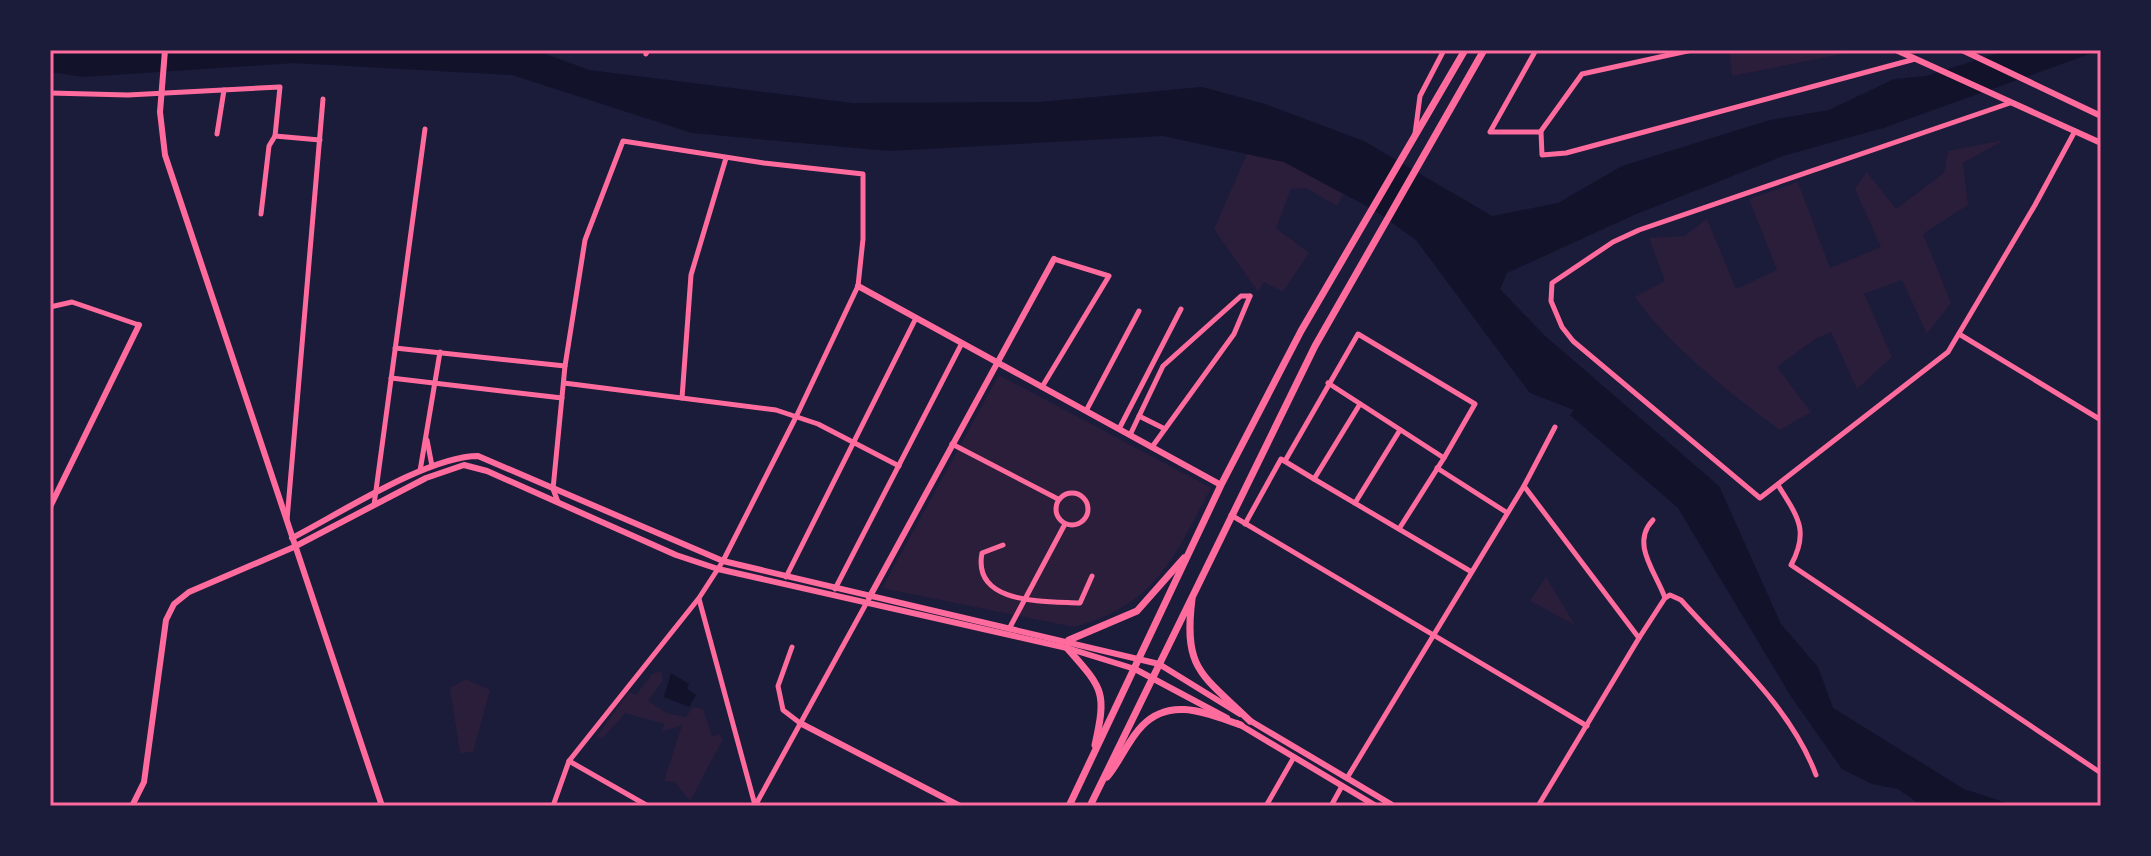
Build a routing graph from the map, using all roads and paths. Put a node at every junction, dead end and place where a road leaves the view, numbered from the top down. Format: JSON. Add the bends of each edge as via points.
{"nodes":[{"id":1,"x":165,"y":50,"type":"edge"},
{"id":2,"x":1444,"y":50,"type":"edge"},
{"id":3,"x":1465,"y":50,"type":"edge"},
{"id":4,"x":1484,"y":50,"type":"edge"},
{"id":5,"x":1536,"y":50,"type":"edge"},
{"id":6,"x":1692,"y":50,"type":"edge"},
{"id":7,"x":1896,"y":50,"type":"edge"},
{"id":8,"x":1962,"y":50,"type":"edge"},
{"id":9,"x":1915,"y":59,"type":"junction"},
{"id":10,"x":224,"y":90,"type":"junction"},
{"id":11,"x":50,"y":93,"type":"edge"},
{"id":12,"x":162,"y":93,"type":"junction"},
{"id":13,"x":323,"y":99,"type":"dead end"},
{"id":14,"x":2010,"y":103,"type":"junction"},
{"id":15,"x":2101,"y":116,"type":"edge"},
{"id":16,"x":425,"y":129,"type":"dead end"},
{"id":17,"x":2075,"y":131,"type":"junction"},
{"id":18,"x":1541,"y":132,"type":"junction"},
{"id":19,"x":217,"y":134,"type":"dead end"},
{"id":20,"x":275,"y":136,"type":"junction"},
{"id":21,"x":1415,"y":137,"type":"junction"},
{"id":22,"x":320,"y":140,"type":"junction"},
{"id":23,"x":2101,"y":143,"type":"edge"},
{"id":24,"x":726,"y":158,"type":"junction"},
{"id":25,"x":261,"y":214,"type":"dead end"},
{"id":26,"x":1054,"y":259,"type":"joint"},
{"id":27,"x":858,"y":286,"type":"junction"},
{"id":28,"x":50,"y":307,"type":"edge"},
{"id":29,"x":1181,"y":309,"type":"dead end"},
{"id":30,"x":1139,"y":311,"type":"dead end"},
{"id":31,"x":916,"y":318,"type":"junction"},
{"id":32,"x":139,"y":325,"type":"joint"},
{"id":33,"x":1959,"y":334,"type":"junction"},
{"id":34,"x":962,"y":343,"type":"junction"},
{"id":35,"x":395,"y":348,"type":"junction"},
{"id":36,"x":440,"y":352,"type":"junction"},
{"id":37,"x":998,"y":362,"type":"junction"},
{"id":38,"x":565,"y":366,"type":"junction"},
{"id":39,"x":391,"y":378,"type":"junction"},
{"id":40,"x":435,"y":383,"type":"junction"},
{"id":41,"x":564,"y":383,"type":"junction"},
{"id":42,"x":1328,"y":383,"type":"junction"},
{"id":43,"x":1042,"y":387,"type":"junction"},
{"id":44,"x":562,"y":398,"type":"junction"},
{"id":45,"x":682,"y":398,"type":"junction"},
{"id":46,"x":1360,"y":404,"type":"junction"},
{"id":47,"x":1086,"y":411,"type":"junction"},
{"id":48,"x":1139,"y":416,"type":"junction"},
{"id":49,"x":796,"y":417,"type":"junction"},
{"id":50,"x":2101,"y":420,"type":"edge"},
{"id":51,"x":1555,"y":427,"type":"dead end"},
{"id":52,"x":1119,"y":429,"type":"junction"},
{"id":53,"x":1165,"y":429,"type":"junction"},
{"id":54,"x":1400,"y":430,"type":"junction"},
{"id":55,"x":1130,"y":435,"type":"junction"},
{"id":56,"x":426,"y":436,"type":"junction"},
{"id":57,"x":853,"y":442,"type":"junction"},
{"id":58,"x":951,"y":443,"type":"junction"},
{"id":59,"x":1152,"y":447,"type":"junction"},
{"id":60,"x":1444,"y":458,"type":"junction"},
{"id":61,"x":1285,"y":461,"type":"junction"},
{"id":62,"x":432,"y":466,"type":"junction"},
{"id":63,"x":899,"y":466,"type":"junction"},
{"id":64,"x":1437,"y":468,"type":"junction"},
{"id":65,"x":420,"y":471,"type":"junction"},
{"id":66,"x":1314,"y":479,"type":"junction"},
{"id":67,"x":1221,"y":485,"type":"junction"},
{"id":68,"x":1778,"y":485,"type":"junction"},
{"id":69,"x":1524,"y":486,"type":"junction"},
{"id":70,"x":553,"y":489,"type":"junction"},
{"id":71,"x":375,"y":496,"type":"junction"},
{"id":72,"x":1058,"y":499,"type":"junction"},
{"id":73,"x":558,"y":502,"type":"junction"},
{"id":74,"x":1355,"y":503,"type":"junction"},
{"id":75,"x":374,"y":505,"type":"junction"},
{"id":76,"x":50,"y":507,"type":"edge"},
{"id":77,"x":1506,"y":512,"type":"junction"},
{"id":78,"x":1230,"y":515,"type":"junction"},
{"id":79,"x":1653,"y":520,"type":"dead end"},
{"id":80,"x":287,"y":523,"type":"junction"},
{"id":81,"x":1065,"y":524,"type":"junction"},
{"id":82,"x":1245,"y":524,"type":"junction"},
{"id":83,"x":1399,"y":529,"type":"junction"},
{"id":84,"x":292,"y":538,"type":"junction"},
{"id":85,"x":1003,"y":545,"type":"dead end"},
{"id":86,"x":294,"y":547,"type":"junction"},
{"id":87,"x":1190,"y":550,"type":"junction"},
{"id":88,"x":723,"y":561,"type":"junction"},
{"id":89,"x":718,"y":569,"type":"junction"},
{"id":90,"x":1470,"y":571,"type":"junction"},
{"id":91,"x":1092,"y":576,"type":"dead end"},
{"id":92,"x":786,"y":577,"type":"junction"},
{"id":93,"x":835,"y":589,"type":"junction"},
{"id":94,"x":1193,"y":590,"type":"junction"},
{"id":95,"x":699,"y":598,"type":"junction"},
{"id":96,"x":1025,"y":598,"type":"junction"},
{"id":97,"x":1665,"y":598,"type":"junction"},
{"id":98,"x":867,"y":601,"type":"junction"},
{"id":99,"x":1009,"y":629,"type":"junction"},
{"id":100,"x":1431,"y":636,"type":"junction"},
{"id":101,"x":1639,"y":638,"type":"junction"},
{"id":102,"x":1068,"y":644,"type":"junction"},
{"id":103,"x":792,"y":647,"type":"dead end"},
{"id":104,"x":1140,"y":657,"type":"junction"},
{"id":105,"x":1159,"y":664,"type":"junction"},
{"id":106,"x":1135,"y":669,"type":"junction"},
{"id":107,"x":1151,"y":677,"type":"junction"},
{"id":108,"x":1250,"y":721,"type":"junction"},
{"id":109,"x":800,"y":723,"type":"junction"},
{"id":110,"x":1241,"y":725,"type":"junction"},
{"id":111,"x":1587,"y":726,"type":"junction"},
{"id":112,"x":1294,"y":757,"type":"junction"},
{"id":113,"x":569,"y":761,"type":"junction"},
{"id":114,"x":1091,"y":761,"type":"junction"},
{"id":115,"x":2101,"y":773,"type":"edge"},
{"id":116,"x":1816,"y":775,"type":"dead end"},
{"id":117,"x":1347,"y":778,"type":"junction"},
{"id":118,"x":1100,"y":785,"type":"junction"},
{"id":119,"x":1342,"y":786,"type":"junction"},
{"id":120,"x":132,"y":806,"type":"edge"},
{"id":121,"x":382,"y":806,"type":"edge"},
{"id":122,"x":553,"y":806,"type":"edge"},
{"id":123,"x":648,"y":806,"type":"edge"},
{"id":124,"x":755,"y":806,"type":"edge"},
{"id":125,"x":960,"y":806,"type":"edge"},
{"id":126,"x":1069,"y":806,"type":"edge"},
{"id":127,"x":1090,"y":806,"type":"edge"},
{"id":128,"x":1266,"y":806,"type":"edge"},
{"id":129,"x":1331,"y":806,"type":"edge"},
{"id":130,"x":1376,"y":806,"type":"edge"},
{"id":131,"x":1394,"y":806,"type":"edge"},
{"id":132,"x":1538,"y":806,"type":"edge"}],
"edges":[{"from":1,"to":12,"type":"street"},
{"from":2,"to":21,"type":"street","via":[[1420,96]]},
{"from":3,"to":21,"type":"main road"},
{"from":4,"to":78,"type":"main road","via":[[1315,346]]},
{"from":5,"to":18,"type":"street","via":[[1490,132]]},
{"from":6,"to":18,"type":"street","via":[[1582,74]]},
{"from":7,"to":9,"type":"street"},
{"from":8,"to":15,"type":"street"},
{"from":9,"to":14,"type":"street"},
{"from":9,"to":18,"type":"street","via":[[1566,153],[1542,155]]},
{"from":10,"to":12,"type":"street"},
{"from":10,"to":19,"type":"street"},
{"from":10,"to":20,"type":"street","via":[[280,87]]},
{"from":11,"to":12,"type":"street"},
{"from":12,"to":80,"type":"street","via":[[165,155]]},
{"from":13,"to":22,"type":"street"},
{"from":14,"to":17,"type":"street"},
{"from":14,"to":68,"type":"street","via":[[1639,230],[1552,283],[1551,301],[1573,341],[1760,498]]},
{"from":16,"to":35,"type":"street"},
{"from":17,"to":23,"type":"street"},
{"from":17,"to":33,"type":"street"},
{"from":20,"to":22,"type":"street"},
{"from":20,"to":25,"type":"street","via":[[269,146]]},
{"from":21,"to":67,"type":"main road","via":[[1301,331]]},
{"from":22,"to":80,"type":"street"},
{"from":24,"to":27,"type":"street","via":[[863,174]]},
{"from":24,"to":38,"type":"street","via":[[623,141],[585,240]]},
{"from":24,"to":45,"type":"street","via":[[691,275]]},
{"from":26,"to":37,"type":"street"},
{"from":26,"to":43,"type":"street","via":[[1109,276]]},
{"from":27,"to":31,"type":"street"},
{"from":27,"to":49,"type":"street"},
{"from":28,"to":32,"type":"street","via":[[72,302]]},
{"from":29,"to":52,"type":"street"},
{"from":30,"to":47,"type":"street"},
{"from":31,"to":34,"type":"street"},
{"from":31,"to":57,"type":"street"},
{"from":32,"to":76,"type":"street"},
{"from":33,"to":50,"type":"street"},
{"from":33,"to":68,"type":"street","via":[[1948,352]]},
{"from":34,"to":37,"type":"street"},
{"from":34,"to":63,"type":"street"},
{"from":35,"to":36,"type":"street"},
{"from":35,"to":39,"type":"street"},
{"from":36,"to":38,"type":"street"},
{"from":36,"to":40,"type":"street"},
{"from":37,"to":43,"type":"street"},
{"from":37,"to":58,"type":"street"},
{"from":38,"to":41,"type":"street"},
{"from":39,"to":40,"type":"street"},
{"from":39,"to":71,"type":"street"},
{"from":40,"to":44,"type":"street"},
{"from":40,"to":56,"type":"street"},
{"from":41,"to":44,"type":"street"},
{"from":41,"to":45,"type":"street"},
{"from":42,"to":46,"type":"street"},
{"from":42,"to":60,"type":"street","via":[[1358,334],[1475,404]]},
{"from":42,"to":61,"type":"street"},
{"from":43,"to":47,"type":"street"},
{"from":44,"to":70,"type":"street"},
{"from":45,"to":49,"type":"street"},
{"from":46,"to":54,"type":"street"},
{"from":46,"to":66,"type":"street"},
{"from":47,"to":52,"type":"street"},
{"from":48,"to":53,"type":"street"},
{"from":48,"to":53,"type":"street","via":[[1163,366],[1241,296],[1250,296],[1234,334]]},
{"from":48,"to":55,"type":"street"},
{"from":49,"to":57,"type":"street"},
{"from":49,"to":88,"type":"street"},
{"from":51,"to":69,"type":"street"},
{"from":52,"to":55,"type":"street"},
{"from":53,"to":59,"type":"street"},
{"from":54,"to":60,"type":"street"},
{"from":54,"to":74,"type":"street"},
{"from":55,"to":59,"type":"street"},
{"from":56,"to":62,"type":"street"},
{"from":56,"to":65,"type":"street"},
{"from":57,"to":63,"type":"street"},
{"from":57,"to":92,"type":"street"},
{"from":58,"to":72,"type":"street"},
{"from":58,"to":98,"type":"street"},
{"from":59,"to":67,"type":"street"},
{"from":60,"to":64,"type":"street"},
{"from":61,"to":66,"type":"street"},
{"from":61,"to":82,"type":"street","via":[[1281,459]]},
{"from":62,"to":65,"type":"street"},
{"from":62,"to":70,"type":"street","via":[[478,456]]},
{"from":63,"to":93,"type":"street"},
{"from":64,"to":77,"type":"street"},
{"from":64,"to":83,"type":"street"},
{"from":65,"to":71,"type":"street"},
{"from":66,"to":74,"type":"street"},
{"from":67,"to":87,"type":"main road"},
{"from":68,"to":115,"type":"street","via":[[1799,518],[1803,544],[1791,565]]},
{"from":69,"to":77,"type":"street"},
{"from":69,"to":101,"type":"street"},
{"from":70,"to":73,"type":"street"},
{"from":70,"to":88,"type":"street"},
{"from":71,"to":75,"type":"street"},
{"from":71,"to":84,"type":"street"},
{"from":72,"to":81,"type":"street","via":[[1059,518]]},
{"from":72,"to":81,"type":"street","via":[[1077,492],[1089,508],[1086,520]]},
{"from":73,"to":75,"type":"street","via":[[464,465]]},
{"from":73,"to":89,"type":"street"},
{"from":74,"to":83,"type":"street"},
{"from":75,"to":86,"type":"street"},
{"from":77,"to":90,"type":"street"},
{"from":78,"to":82,"type":"street"},
{"from":78,"to":94,"type":"main road"},
{"from":79,"to":97,"type":"street","via":[[1645,528],[1643,550]]},
{"from":80,"to":84,"type":"street"},
{"from":81,"to":96,"type":"street"},
{"from":82,"to":100,"type":"street"},
{"from":83,"to":90,"type":"street"},
{"from":84,"to":86,"type":"street"},
{"from":85,"to":96,"type":"street","via":[[982,553],[983,579],[995,591]]},
{"from":86,"to":120,"type":"street","via":[[189,592],[174,604],[166,620],[144,782]]},
{"from":86,"to":121,"type":"street"},
{"from":87,"to":102,"type":"main road","via":[[1137,611]]},
{"from":87,"to":104,"type":"main road"},
{"from":88,"to":89,"type":"street"},
{"from":88,"to":92,"type":"street"},
{"from":89,"to":95,"type":"street"},
{"from":89,"to":98,"type":"street"},
{"from":90,"to":100,"type":"street"},
{"from":91,"to":96,"type":"street","via":[[1080,603]]},
{"from":92,"to":93,"type":"street"},
{"from":93,"to":98,"type":"street"},
{"from":94,"to":105,"type":"main road"},
{"from":94,"to":108,"type":"main road","via":[[1190,655]]},
{"from":95,"to":113,"type":"street"},
{"from":95,"to":124,"type":"street"},
{"from":96,"to":99,"type":"street"},
{"from":97,"to":101,"type":"street"},
{"from":97,"to":116,"type":"street","via":[[1681,600],[1788,719]]},
{"from":98,"to":99,"type":"street"},
{"from":98,"to":102,"type":"street"},
{"from":98,"to":109,"type":"street"},
{"from":99,"to":102,"type":"street"},
{"from":100,"to":111,"type":"street"},
{"from":100,"to":117,"type":"street"},
{"from":101,"to":111,"type":"street"},
{"from":102,"to":104,"type":"street"},
{"from":102,"to":106,"type":"street"},
{"from":102,"to":114,"type":"main road","via":[[1098,684],[1104,706]]},
{"from":103,"to":109,"type":"street","via":[[778,686],[783,710]]},
{"from":104,"to":105,"type":"street"},
{"from":104,"to":106,"type":"main road"},
{"from":105,"to":107,"type":"main road"},
{"from":105,"to":108,"type":"street"},
{"from":106,"to":107,"type":"street"},
{"from":106,"to":114,"type":"main road"},
{"from":107,"to":110,"type":"street"},
{"from":107,"to":118,"type":"main road"},
{"from":108,"to":117,"type":"street"},
{"from":109,"to":124,"type":"street"},
{"from":109,"to":125,"type":"street"},
{"from":110,"to":112,"type":"street"},
{"from":110,"to":118,"type":"main road","via":[[1190,708],[1164,710],[1141,726]]},
{"from":111,"to":132,"type":"street"},
{"from":112,"to":119,"type":"street"},
{"from":112,"to":128,"type":"street"},
{"from":113,"to":122,"type":"street"},
{"from":113,"to":123,"type":"street"},
{"from":114,"to":126,"type":"main road"},
{"from":117,"to":131,"type":"street"},
{"from":118,"to":127,"type":"main road"},
{"from":119,"to":129,"type":"street"},
{"from":119,"to":130,"type":"street"}]}
